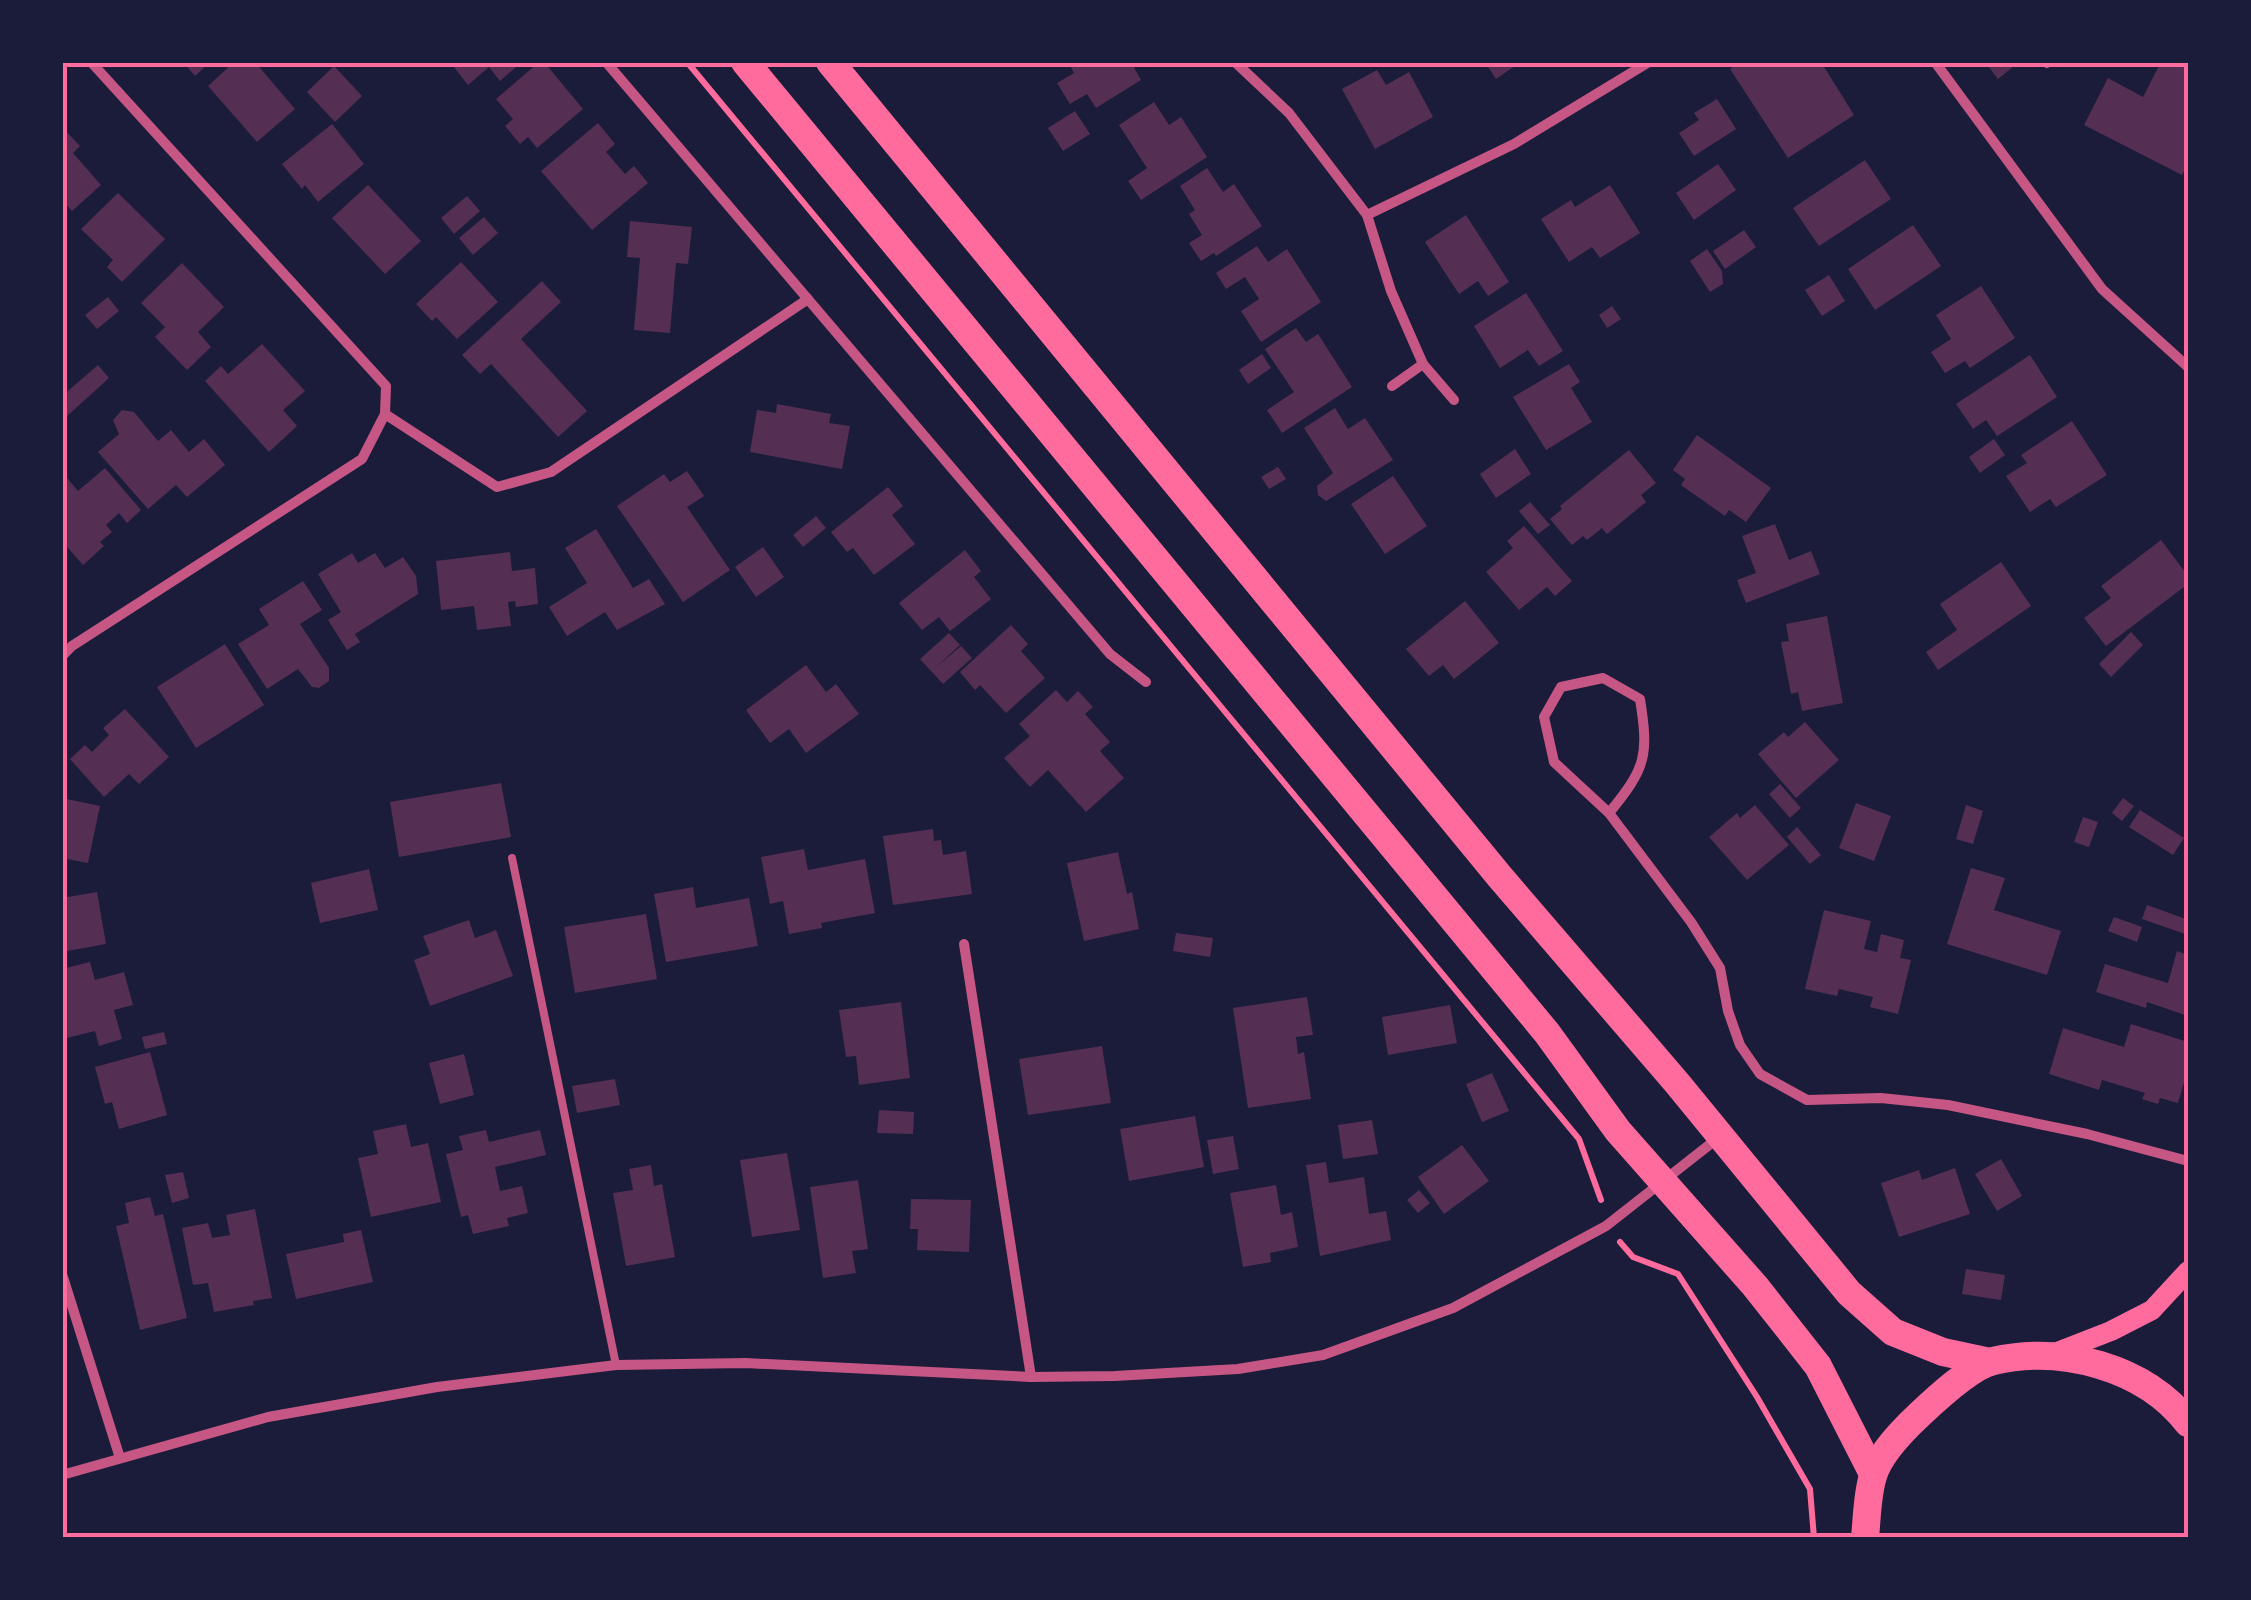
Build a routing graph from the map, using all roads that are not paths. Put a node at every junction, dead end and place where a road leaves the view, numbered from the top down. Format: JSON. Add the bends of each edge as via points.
{"nodes":[{"id":1,"x":91,"y":62,"type":"edge"},
{"id":2,"x":606,"y":62,"type":"edge"},
{"id":3,"x":745,"y":62,"type":"edge"},
{"id":4,"x":830,"y":62,"type":"edge"},
{"id":5,"x":1235,"y":62,"type":"edge"},
{"id":6,"x":1650,"y":62,"type":"edge"},
{"id":7,"x":1935,"y":62,"type":"edge"},
{"id":8,"x":1367,"y":215,"type":"junction"},
{"id":9,"x":808,"y":299,"type":"junction"},
{"id":10,"x":1423,"y":364,"type":"junction"},
{"id":11,"x":2188,"y":367,"type":"edge"},
{"id":12,"x":1392,"y":386,"type":"dead end"},
{"id":13,"x":1454,"y":400,"type":"dead end"},
{"id":14,"x":386,"y":414,"type":"junction"},
{"id":15,"x":62,"y":635,"type":"edge"},
{"id":16,"x":72,"y":646,"type":"junction"},
{"id":17,"x":62,"y":656,"type":"edge"},
{"id":18,"x":1146,"y":682,"type":"dead end"},
{"id":19,"x":1610,"y":813,"type":"junction"},
{"id":20,"x":512,"y":858,"type":"dead end"},
{"id":21,"x":964,"y":944,"type":"dead end"},
{"id":22,"x":1720,"y":1137,"type":"junction"},
{"id":23,"x":2188,"y":1161,"type":"edge"},
{"id":24,"x":1662,"y":1184,"type":"junction"},
{"id":25,"x":2188,"y":1271,"type":"edge"},
{"id":26,"x":62,"y":1274,"type":"edge"},
{"id":27,"x":2045,"y":1356,"type":"junction"},
{"id":28,"x":1990,"y":1362,"type":"junction"},
{"id":29,"x":616,"y":1364,"type":"junction"},
{"id":30,"x":1031,"y":1377,"type":"junction"},
{"id":31,"x":2188,"y":1423,"type":"edge"},
{"id":32,"x":120,"y":1458,"type":"junction"},
{"id":33,"x":1873,"y":1474,"type":"junction"},
{"id":34,"x":62,"y":1476,"type":"edge"},
{"id":35,"x":1865,"y":1538,"type":"edge"}],
"edges":[{"from":1,"to":14,"type":"street","via":[[386,386]]},
{"from":2,"to":9,"type":"street"},
{"from":3,"to":24,"type":"highway","via":[[1548,1033]]},
{"from":4,"to":22,"type":"highway"},
{"from":5,"to":8,"type":"street","via":[[1289,113]]},
{"from":6,"to":8,"type":"street","via":[[1514,144]]},
{"from":7,"to":11,"type":"street","via":[[2102,290]]},
{"from":8,"to":10,"type":"street"},
{"from":9,"to":14,"type":"street","via":[[550,472],[497,487]]},
{"from":9,"to":18,"type":"street","via":[[1110,654]]},
{"from":10,"to":12,"type":"street"},
{"from":10,"to":13,"type":"street"},
{"from":14,"to":16,"type":"street","via":[[362,458]]},
{"from":15,"to":16,"type":"street"},
{"from":16,"to":17,"type":"street"},
{"from":19,"to":19,"type":"street","via":[[1554,762],[1544,717],[1561,688],[1603,678],[1640,699],[1647,745],[1632,785]]},
{"from":19,"to":23,"type":"street","via":[[1720,968],[1740,1045],[1760,1074],[1807,1100],[1881,1098],[1948,1106]]},
{"from":20,"to":29,"type":"lane"},
{"from":21,"to":30,"type":"street"},
{"from":22,"to":24,"type":"street"},
{"from":22,"to":28,"type":"highway","via":[[1849,1293],[1893,1332]]},
{"from":24,"to":30,"type":"street","via":[[1606,1226],[1454,1308],[1323,1355],[1238,1369]]},
{"from":24,"to":33,"type":"highway","via":[[1818,1366]]},
{"from":25,"to":27,"type":"main road","via":[[2152,1310]]},
{"from":26,"to":32,"type":"street"},
{"from":27,"to":28,"type":"highway"},
{"from":27,"to":31,"type":"highway","via":[[2108,1366],[2174,1404]]},
{"from":28,"to":33,"type":"highway","via":[[1905,1428]]},
{"from":29,"to":30,"type":"street","via":[[784,1364]]},
{"from":29,"to":32,"type":"street","via":[[268,1418]]},
{"from":32,"to":34,"type":"street"},
{"from":33,"to":35,"type":"highway"}]}
